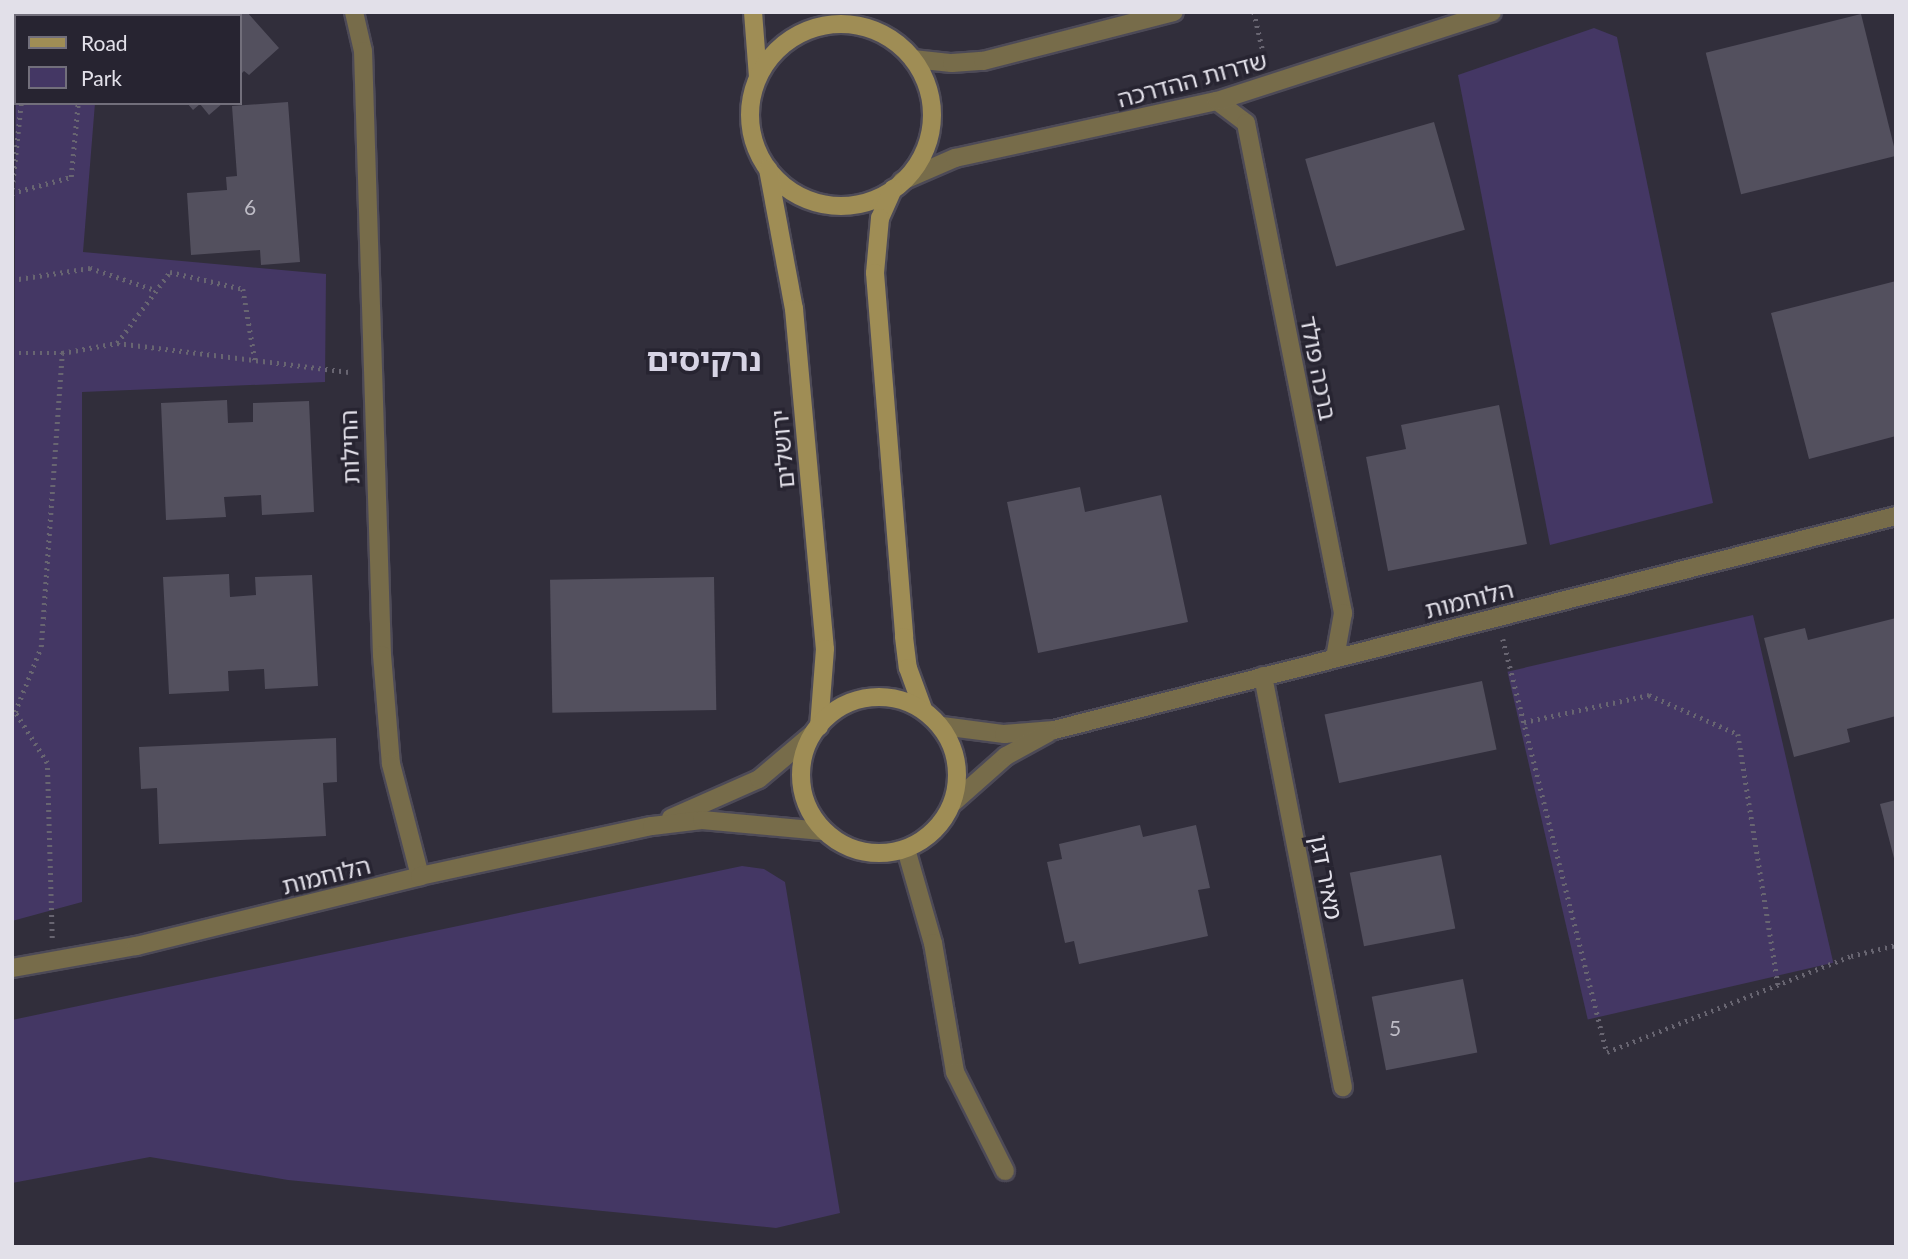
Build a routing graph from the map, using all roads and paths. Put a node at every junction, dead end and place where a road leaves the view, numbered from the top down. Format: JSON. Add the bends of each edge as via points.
{"nodes":[{"id":1,"x":354,"y":12,"type":"edge"},
{"id":2,"x":753,"y":12,"type":"edge"},
{"id":3,"x":1174,"y":12,"type":"edge"},
{"id":4,"x":1492,"y":12,"type":"edge"},
{"id":5,"x":861,"y":19,"type":"edge"},
{"id":6,"x":913,"y":59,"type":"junction"},
{"id":7,"x":758,"y":77,"type":"junction"},
{"id":8,"x":1217,"y":101,"type":"junction"},
{"id":9,"x":21,"y":105,"type":"edge"},
{"id":10,"x":78,"y":105,"type":"edge"},
{"id":11,"x":768,"y":169,"type":"junction"},
{"id":12,"x":898,"y":185,"type":"junction"},
{"id":13,"x":12,"y":191,"type":"edge"},
{"id":14,"x":12,"y":280,"type":"edge"},
{"id":15,"x":155,"y":290,"type":"junction"},
{"id":16,"x":117,"y":343,"type":"junction"},
{"id":17,"x":62,"y":353,"type":"junction"},
{"id":18,"x":12,"y":354,"type":"edge"},
{"id":19,"x":255,"y":360,"type":"junction"},
{"id":20,"x":371,"y":374,"type":"junction"},
{"id":21,"x":1896,"y":516,"type":"edge"},
{"id":22,"x":1498,"y":617,"type":"junction"},
{"id":23,"x":1335,"y":658,"type":"junction"},
{"id":24,"x":1263,"y":676,"type":"junction"},
{"id":25,"x":923,"y":709,"type":"junction"},
{"id":26,"x":1524,"y":722,"type":"junction"},
{"id":27,"x":942,"y":726,"type":"junction"},
{"id":28,"x":1054,"y":730,"type":"junction"},
{"id":29,"x":815,"y":731,"type":"junction"},
{"id":30,"x":954,"y":803,"type":"junction"},
{"id":31,"x":652,"y":826,"type":"junction"},
{"id":32,"x":823,"y":831,"type":"junction"},
{"id":33,"x":906,"y":849,"type":"junction"},
{"id":34,"x":420,"y":876,"type":"junction"},
{"id":35,"x":1896,"y":945,"type":"edge"},
{"id":36,"x":53,"y":961,"type":"junction"},
{"id":37,"x":12,"y":968,"type":"edge"},
{"id":38,"x":1779,"y":985,"type":"junction"},
{"id":39,"x":1343,"y":1087,"type":"dead end"},
{"id":40,"x":1004,"y":1171,"type":"dead end"}],
"edges":[{"from":1,"to":20,"type":"street","name":"החילות","via":[[363,51]]},
{"from":2,"to":7,"type":"street"},
{"from":3,"to":6,"type":"street","via":[[983,61]]},
{"from":4,"to":8,"type":"street","name":"שדרות ההדרכה"},
{"from":5,"to":6,"type":"street"},
{"from":5,"to":7,"type":"street","via":[[806,30],[781,46]]},
{"from":6,"to":12,"type":"street","via":[[927,86],[932,116],[926,146]]},
{"from":7,"to":11,"type":"street","via":[[751,96],[750,126],[758,155]]},
{"from":8,"to":12,"type":"street","name":"שדרות ההדרכה","via":[[955,158]]},
{"from":8,"to":23,"type":"street","name":"ברכה פולד","via":[[1245,123],[1343,613]]},
{"from":9,"to":13,"type":"path"},
{"from":10,"to":13,"type":"path","via":[[71,177]]},
{"from":11,"to":12,"type":"street","via":[[800,197],[830,206],[860,205]]},
{"from":11,"to":29,"type":"street","name":"ירושלים","via":[[794,309],[822,621],[825,678]]},
{"from":12,"to":25,"type":"street","via":[[880,218],[875,273],[904,637],[908,668]]},
{"from":14,"to":15,"type":"path","via":[[90,268]]},
{"from":15,"to":16,"type":"path"},
{"from":15,"to":19,"type":"path","via":[[170,272],[243,289]]},
{"from":16,"to":17,"type":"path"},
{"from":16,"to":19,"type":"path"},
{"from":17,"to":18,"type":"path"},
{"from":17,"to":36,"type":"path","via":[[41,647],[15,712],[47,763]]},
{"from":19,"to":20,"type":"path"},
{"from":20,"to":34,"type":"street","name":"החילות","via":[[381,641],[391,764]]},
{"from":21,"to":22,"type":"street","name":"הלוחמות"},
{"from":22,"to":23,"type":"street","name":"הלוחמות"},
{"from":22,"to":26,"type":"path"},
{"from":23,"to":24,"type":"street","name":"הלוחמות"},
{"from":24,"to":28,"type":"street","name":"הלוחמות"},
{"from":24,"to":39,"type":"street","name":"מאיר דגן"},
{"from":25,"to":27,"type":"street"},
{"from":25,"to":29,"type":"street","via":[[899,699],[874,696],[849,702]]},
{"from":26,"to":38,"type":"path","via":[[1649,695],[1738,734]]},
{"from":26,"to":38,"type":"path","via":[[1607,1052]]},
{"from":27,"to":28,"type":"street","name":"הלוחמות","via":[[1004,734]]},
{"from":27,"to":30,"type":"street","via":[[954,750],[958,776]]},
{"from":28,"to":30,"type":"street","name":"הלוחמות","via":[[1006,755]]},
{"from":29,"to":31,"type":"street","name":"הלוחמות","via":[[759,779]]},
{"from":29,"to":32,"type":"street","via":[[802,759],[801,785],[808,810]]},
{"from":30,"to":33,"type":"street","via":[[940,826]]},
{"from":31,"to":32,"type":"street","name":"הלוחמות","via":[[702,820]]},
{"from":31,"to":34,"type":"street","name":"הלוחמות"},
{"from":32,"to":33,"type":"street","via":[[844,846],[870,854]]},
{"from":33,"to":40,"type":"street","via":[[933,943],[955,1072]]},
{"from":34,"to":36,"type":"street","name":"הלוחמות","via":[[149,943]]},
{"from":35,"to":38,"type":"path","via":[[1851,956]]},
{"from":36,"to":37,"type":"street","name":"הלוחמות"}]}
